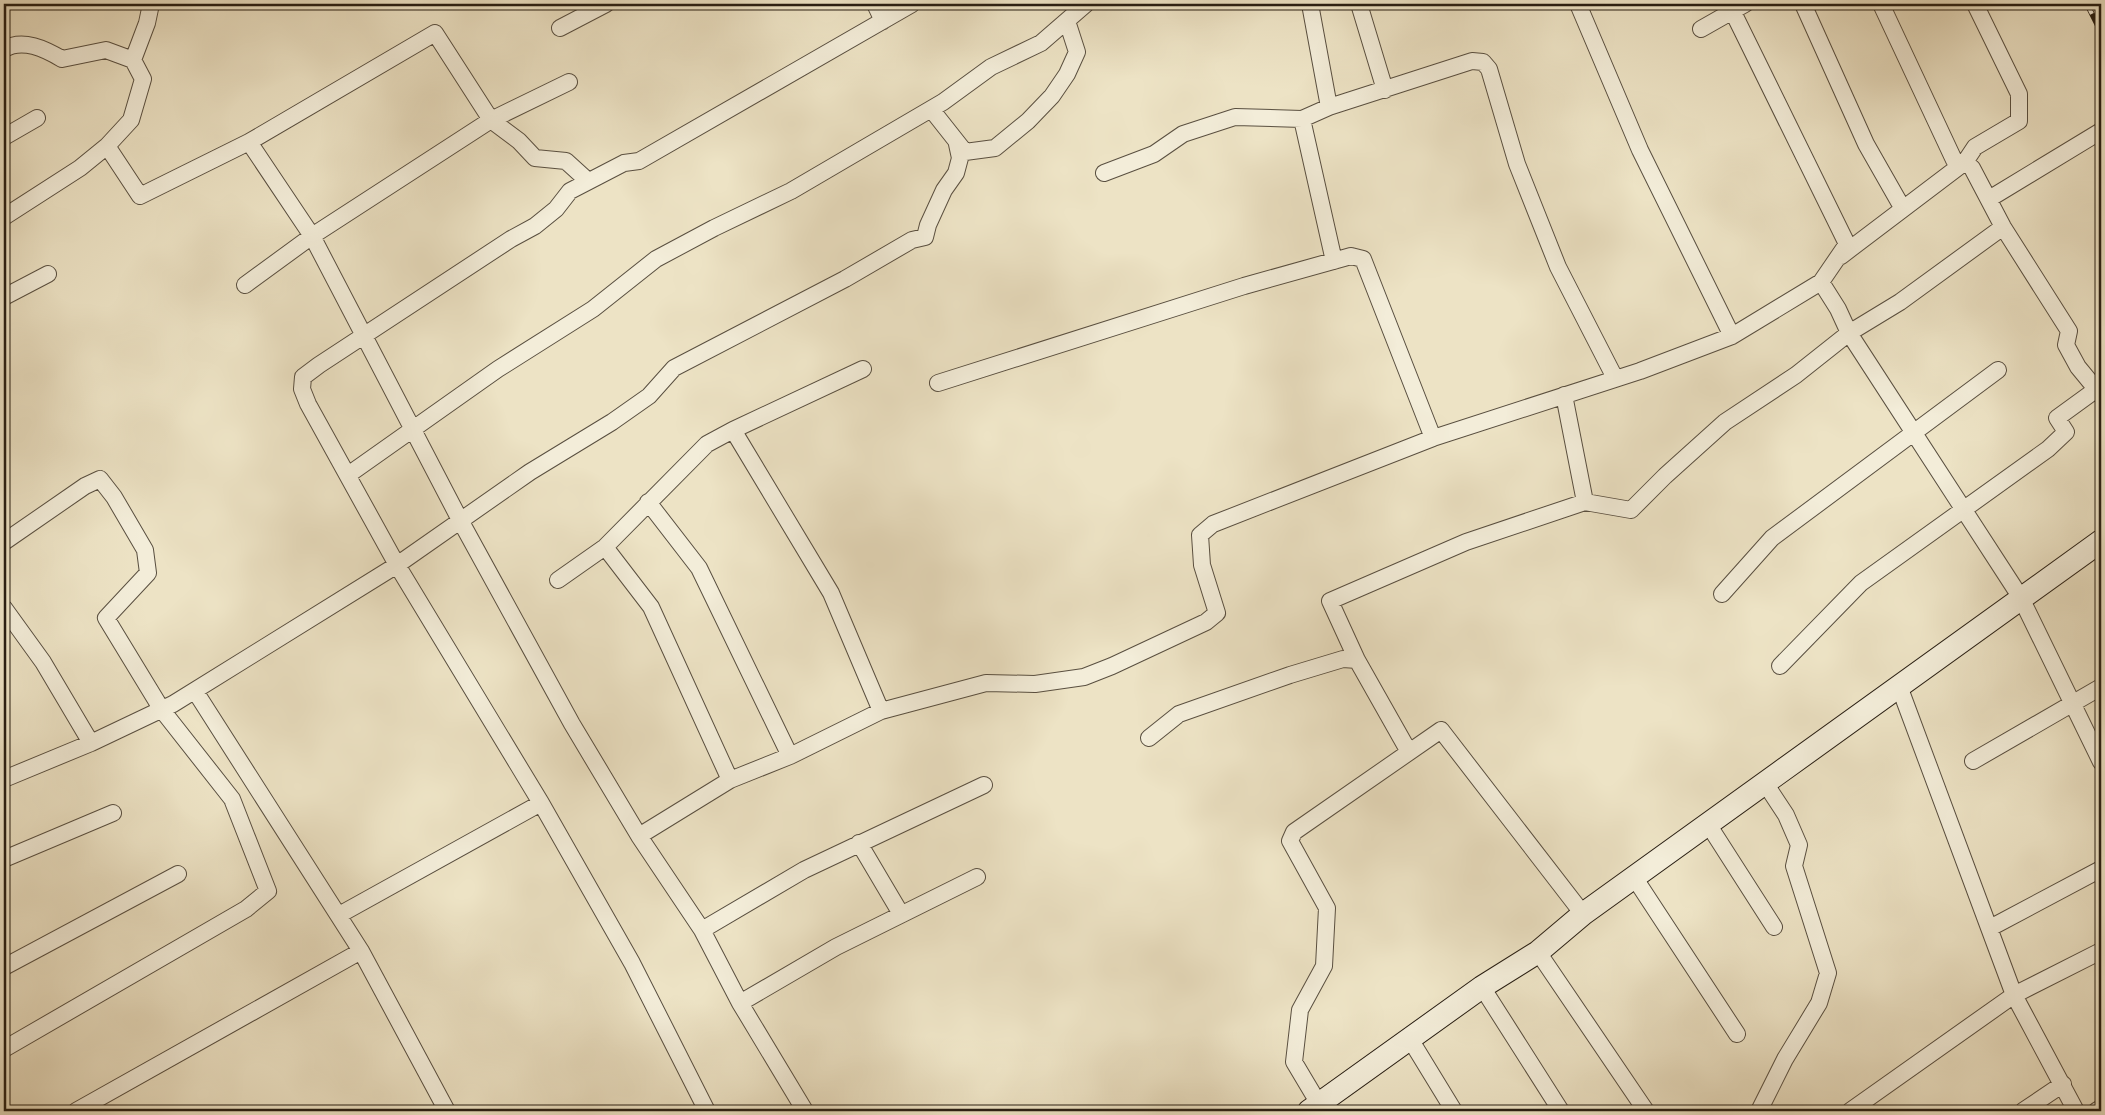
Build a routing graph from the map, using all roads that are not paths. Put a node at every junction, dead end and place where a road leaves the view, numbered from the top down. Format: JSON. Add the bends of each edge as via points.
{"nodes":[{"id":1,"x":151,"y":4,"type":"edge"},
{"id":2,"x":606,"y":4,"type":"edge"},
{"id":3,"x":875,"y":4,"type":"edge"},
{"id":4,"x":912,"y":4,"type":"edge"},
{"id":5,"x":1086,"y":4,"type":"edge"},
{"id":6,"x":1310,"y":4,"type":"edge"},
{"id":7,"x":1360,"y":4,"type":"edge"},
{"id":8,"x":1578,"y":4,"type":"edge"},
{"id":9,"x":1803,"y":4,"type":"edge"},
{"id":10,"x":1882,"y":4,"type":"edge"},
{"id":11,"x":1975,"y":4,"type":"edge"},
{"id":12,"x":1735,"y":6,"type":"edge"},
{"id":13,"x":883,"y":20,"type":"junction"},
{"id":14,"x":1067,"y":21,"type":"junction"},
{"id":15,"x":560,"y":28,"type":"dead end"},
{"id":16,"x":1701,"y":29,"type":"dead end"},
{"id":17,"x":4,"y":49,"type":"edge"},
{"id":18,"x":133,"y":60,"type":"junction"},
{"id":19,"x":569,"y":82,"type":"dead end"},
{"id":20,"x":1385,"y":90,"type":"junction"},
{"id":21,"x":1329,"y":107,"type":"junction"},
{"id":22,"x":931,"y":109,"type":"junction"},
{"id":23,"x":37,"y":118,"type":"dead end"},
{"id":24,"x":1302,"y":119,"type":"junction"},
{"id":25,"x":491,"y":120,"type":"junction"},
{"id":26,"x":2101,"y":132,"type":"edge"},
{"id":27,"x":4,"y":137,"type":"edge"},
{"id":28,"x":249,"y":142,"type":"junction"},
{"id":29,"x":957,"y":144,"type":"junction"},
{"id":30,"x":107,"y":146,"type":"junction"},
{"id":31,"x":1965,"y":162,"type":"junction"},
{"id":32,"x":1104,"y":173,"type":"dead end"},
{"id":33,"x":588,"y":181,"type":"junction"},
{"id":34,"x":1989,"y":199,"type":"junction"},
{"id":35,"x":1903,"y":209,"type":"junction"},
{"id":36,"x":4,"y":218,"type":"edge"},
{"id":37,"x":2003,"y":227,"type":"junction"},
{"id":38,"x":312,"y":236,"type":"junction"},
{"id":39,"x":1837,"y":258,"type":"junction"},
{"id":40,"x":1334,"y":260,"type":"junction"},
{"id":41,"x":48,"y":274,"type":"dead end"},
{"id":42,"x":1821,"y":282,"type":"junction"},
{"id":43,"x":245,"y":285,"type":"dead end"},
{"id":44,"x":4,"y":297,"type":"edge"},
{"id":45,"x":1849,"y":333,"type":"junction"},
{"id":46,"x":363,"y":335,"type":"junction"},
{"id":47,"x":1732,"y":336,"type":"junction"},
{"id":48,"x":863,"y":369,"type":"dead end"},
{"id":49,"x":1998,"y":370,"type":"dead end"},
{"id":50,"x":1615,"y":378,"type":"junction"},
{"id":51,"x":938,"y":383,"type":"dead end"},
{"id":52,"x":2100,"y":390,"type":"edge"},
{"id":53,"x":1564,"y":395,"type":"junction"},
{"id":54,"x":413,"y":429,"type":"junction"},
{"id":55,"x":733,"y":430,"type":"junction"},
{"id":56,"x":1913,"y":435,"type":"junction"},
{"id":57,"x":1433,"y":438,"type":"junction"},
{"id":58,"x":348,"y":475,"type":"junction"},
{"id":59,"x":648,"y":502,"type":"junction"},
{"id":60,"x":1585,"y":502,"type":"junction"},
{"id":61,"x":1964,"y":508,"type":"junction"},
{"id":62,"x":460,"y":520,"type":"junction"},
{"id":63,"x":2101,"y":541,"type":"edge"},
{"id":64,"x":4,"y":542,"type":"edge"},
{"id":65,"x":605,"y":547,"type":"junction"},
{"id":66,"x":397,"y":565,"type":"junction"},
{"id":67,"x":558,"y":580,"type":"dead end"},
{"id":68,"x":1722,"y":594,"type":"dead end"},
{"id":69,"x":2021,"y":598,"type":"junction"},
{"id":70,"x":4,"y":608,"type":"edge"},
{"id":71,"x":1357,"y":660,"type":"junction"},
{"id":72,"x":1780,"y":666,"type":"dead end"},
{"id":73,"x":1899,"y":686,"type":"junction"},
{"id":74,"x":2101,"y":687,"type":"edge"},
{"id":75,"x":195,"y":691,"type":"junction"},
{"id":76,"x":2074,"y":704,"type":"junction"},
{"id":77,"x":162,"y":710,"type":"junction"},
{"id":78,"x":881,"y":711,"type":"junction"},
{"id":79,"x":1149,"y":738,"type":"dead end"},
{"id":80,"x":91,"y":743,"type":"junction"},
{"id":81,"x":1409,"y":752,"type":"junction"},
{"id":82,"x":790,"y":756,"type":"junction"},
{"id":83,"x":1973,"y":761,"type":"dead end"},
{"id":84,"x":2101,"y":762,"type":"edge"},
{"id":85,"x":4,"y":779,"type":"edge"},
{"id":86,"x":730,"y":780,"type":"junction"},
{"id":87,"x":1765,"y":783,"type":"junction"},
{"id":88,"x":984,"y":785,"type":"dead end"},
{"id":89,"x":542,"y":803,"type":"junction"},
{"id":90,"x":113,"y":813,"type":"dead end"},
{"id":91,"x":1708,"y":824,"type":"junction"},
{"id":92,"x":639,"y":836,"type":"junction"},
{"id":93,"x":859,"y":843,"type":"junction"},
{"id":94,"x":4,"y":859,"type":"edge"},
{"id":95,"x":2101,"y":869,"type":"edge"},
{"id":96,"x":178,"y":874,"type":"dead end"},
{"id":97,"x":977,"y":877,"type":"dead end"},
{"id":98,"x":1634,"y":877,"type":"junction"},
{"id":99,"x":900,"y":914,"type":"junction"},
{"id":100,"x":1583,"y":914,"type":"junction"},
{"id":101,"x":339,"y":916,"type":"junction"},
{"id":102,"x":1774,"y":927,"type":"dead end"},
{"id":103,"x":1990,"y":928,"type":"junction"},
{"id":104,"x":702,"y":930,"type":"junction"},
{"id":105,"x":361,"y":951,"type":"junction"},
{"id":106,"x":2101,"y":951,"type":"edge"},
{"id":107,"x":1538,"y":952,"type":"junction"},
{"id":108,"x":4,"y":967,"type":"edge"},
{"id":109,"x":1482,"y":987,"type":"junction"},
{"id":110,"x":2014,"y":995,"type":"junction"},
{"id":111,"x":740,"y":1003,"type":"junction"},
{"id":112,"x":1737,"y":1034,"type":"dead end"},
{"id":113,"x":1410,"y":1039,"type":"junction"},
{"id":114,"x":4,"y":1049,"type":"edge"},
{"id":115,"x":2063,"y":1084,"type":"junction"},
{"id":116,"x":1314,"y":1108,"type":"edge"},
{"id":117,"x":2101,"y":1108,"type":"edge"},
{"id":118,"x":76,"y":1111,"type":"edge"},
{"id":119,"x":447,"y":1111,"type":"edge"},
{"id":120,"x":707,"y":1111,"type":"edge"},
{"id":121,"x":805,"y":1111,"type":"edge"},
{"id":122,"x":1454,"y":1111,"type":"edge"},
{"id":123,"x":1562,"y":1111,"type":"edge"},
{"id":124,"x":1646,"y":1111,"type":"edge"},
{"id":125,"x":1759,"y":1111,"type":"edge"},
{"id":126,"x":1850,"y":1111,"type":"edge"},
{"id":127,"x":2023,"y":1111,"type":"edge"},
{"id":128,"x":2076,"y":1111,"type":"edge"},
{"id":129,"x":2096,"y":1111,"type":"edge"}],
"edges":[{"from":1,"to":18,"type":"street"},
{"from":2,"to":15,"type":"street"},
{"from":3,"to":13,"type":"street"},
{"from":4,"to":13,"type":"street"},
{"from":5,"to":14,"type":"street"},
{"from":6,"to":21,"type":"street"},
{"from":7,"to":20,"type":"street"},
{"from":8,"to":47,"type":"street","via":[[1640,150]]},
{"from":9,"to":35,"type":"street","via":[[1866,144]]},
{"from":10,"to":31,"type":"street","via":[[1954,160]]},
{"from":11,"to":31,"type":"street","via":[[2019,94],[2019,121],[1975,147]]},
{"from":12,"to":16,"type":"street"},
{"from":12,"to":39,"type":"street","via":[[1847,244]]},
{"from":13,"to":33,"type":"street","via":[[639,162],[624,163]]},
{"from":14,"to":22,"type":"street","via":[[1041,43],[991,67]]},
{"from":14,"to":29,"type":"street","via":[[1077,52],[1052,96],[996,148],[965,152]]},
{"from":17,"to":18,"type":"street","via":[[10,45],[28,44],[62,59],[106,50]]},
{"from":18,"to":30,"type":"street","via":[[142,79],[131,120]]},
{"from":19,"to":25,"type":"street"},
{"from":20,"to":21,"type":"street"},
{"from":20,"to":50,"type":"street","via":[[1472,62],[1483,62],[1489,70],[1517,164],[1558,267]]},
{"from":21,"to":24,"type":"street"},
{"from":22,"to":29,"type":"street"},
{"from":22,"to":54,"type":"street","via":[[791,191],[656,259],[593,309],[498,369]]},
{"from":23,"to":27,"type":"street"},
{"from":24,"to":32,"type":"street","via":[[1234,117],[1183,134],[1154,154]]},
{"from":24,"to":40,"type":"street"},
{"from":25,"to":28,"type":"street","via":[[436,33]]},
{"from":25,"to":33,"type":"street","via":[[536,158],[566,161]]},
{"from":25,"to":38,"type":"street"},
{"from":26,"to":34,"type":"street"},
{"from":28,"to":30,"type":"street","via":[[140,196]]},
{"from":28,"to":38,"type":"street"},
{"from":29,"to":62,"type":"street","via":[[960,158],[956,172],[944,190],[925,237],[912,240],[845,280],[674,368],[648,396],[612,422]]},
{"from":30,"to":36,"type":"street","via":[[60,182]]},
{"from":31,"to":34,"type":"street","via":[[1972,168]]},
{"from":31,"to":35,"type":"street"},
{"from":33,"to":46,"type":"street","via":[[570,191],[556,209],[536,226]]},
{"from":34,"to":37,"type":"street"},
{"from":35,"to":39,"type":"street"},
{"from":37,"to":45,"type":"street","via":[[1900,302]]},
{"from":37,"to":52,"type":"street","via":[[2069,331],[2066,345],[2078,367]]},
{"from":38,"to":43,"type":"street"},
{"from":38,"to":46,"type":"street"},
{"from":39,"to":42,"type":"street"},
{"from":40,"to":51,"type":"street"},
{"from":40,"to":57,"type":"street","via":[[1351,256],[1363,258]]},
{"from":41,"to":44,"type":"street"},
{"from":42,"to":45,"type":"street"},
{"from":42,"to":47,"type":"street"},
{"from":45,"to":56,"type":"street"},
{"from":45,"to":60,"type":"street","via":[[1796,375],[1725,422],[1631,510]]},
{"from":46,"to":54,"type":"street"},
{"from":46,"to":58,"type":"street","via":[[303,377],[302,389],[308,404]]},
{"from":47,"to":50,"type":"street"},
{"from":48,"to":55,"type":"street"},
{"from":49,"to":56,"type":"street"},
{"from":50,"to":53,"type":"street"},
{"from":52,"to":61,"type":"street","via":[[2057,418],[2066,432],[2048,449]]},
{"from":53,"to":57,"type":"street"},
{"from":53,"to":60,"type":"street"},
{"from":54,"to":58,"type":"street"},
{"from":54,"to":62,"type":"street"},
{"from":55,"to":59,"type":"street","via":[[707,444]]},
{"from":55,"to":78,"type":"street","via":[[831,593]]},
{"from":56,"to":61,"type":"street"},
{"from":56,"to":68,"type":"street","via":[[1772,538]]},
{"from":57,"to":78,"type":"street","via":[[1213,524],[1200,535],[1202,565],[1217,613],[1206,622],[1084,677],[1035,684],[986,684]]},
{"from":58,"to":66,"type":"street"},
{"from":59,"to":65,"type":"street"},
{"from":59,"to":82,"type":"street","via":[[699,568]]},
{"from":60,"to":71,"type":"street","via":[[1466,542],[1330,601]]},
{"from":61,"to":69,"type":"street"},
{"from":61,"to":72,"type":"street","via":[[1861,583]]},
{"from":62,"to":66,"type":"street"},
{"from":62,"to":92,"type":"street","via":[[572,724]]},
{"from":63,"to":69,"type":"street"},
{"from":64,"to":77,"type":"street","via":[[100,479],[145,550],[148,573],[106,618]]},
{"from":65,"to":67,"type":"street"},
{"from":65,"to":86,"type":"street","via":[[651,606]]},
{"from":66,"to":75,"type":"street"},
{"from":66,"to":89,"type":"street"},
{"from":69,"to":73,"type":"street"},
{"from":69,"to":76,"type":"street"},
{"from":70,"to":80,"type":"street","via":[[43,662]]},
{"from":71,"to":79,"type":"street","via":[[1343,659],[1290,675],[1179,714]]},
{"from":71,"to":81,"type":"street"},
{"from":73,"to":87,"type":"street"},
{"from":73,"to":103,"type":"street"},
{"from":74,"to":76,"type":"street"},
{"from":75,"to":77,"type":"street"},
{"from":75,"to":101,"type":"street"},
{"from":76,"to":83,"type":"street"},
{"from":76,"to":84,"type":"street"},
{"from":77,"to":80,"type":"street"},
{"from":77,"to":114,"type":"street","via":[[232,799],[268,891],[246,909]]},
{"from":78,"to":82,"type":"street"},
{"from":80,"to":85,"type":"street"},
{"from":81,"to":100,"type":"street","via":[[1441,730]]},
{"from":81,"to":116,"type":"street","via":[[1294,832],[1290,841],[1327,908],[1324,966],[1300,1010],[1294,1062]]},
{"from":82,"to":86,"type":"street"},
{"from":86,"to":92,"type":"street"},
{"from":87,"to":91,"type":"street"},
{"from":87,"to":125,"type":"street","via":[[1786,815],[1799,845],[1794,866],[1828,973],[1819,1003]]},
{"from":88,"to":93,"type":"street"},
{"from":89,"to":101,"type":"street"},
{"from":89,"to":120,"type":"street","via":[[632,963]]},
{"from":90,"to":94,"type":"street"},
{"from":91,"to":98,"type":"street"},
{"from":91,"to":102,"type":"street"},
{"from":92,"to":104,"type":"street"},
{"from":93,"to":99,"type":"street"},
{"from":93,"to":104,"type":"street","via":[[773,887]]},
{"from":95,"to":103,"type":"street"},
{"from":96,"to":108,"type":"street"},
{"from":97,"to":99,"type":"street"},
{"from":98,"to":100,"type":"street"},
{"from":98,"to":112,"type":"street"},
{"from":99,"to":111,"type":"street"},
{"from":100,"to":107,"type":"street"},
{"from":101,"to":105,"type":"street"},
{"from":103,"to":110,"type":"street"},
{"from":104,"to":111,"type":"street"},
{"from":105,"to":118,"type":"street"},
{"from":105,"to":119,"type":"street"},
{"from":106,"to":110,"type":"street"},
{"from":107,"to":109,"type":"street"},
{"from":107,"to":124,"type":"street"},
{"from":109,"to":113,"type":"street"},
{"from":109,"to":123,"type":"street"},
{"from":110,"to":115,"type":"street"},
{"from":110,"to":126,"type":"street"},
{"from":111,"to":121,"type":"street"},
{"from":113,"to":116,"type":"street"},
{"from":113,"to":122,"type":"street"},
{"from":115,"to":127,"type":"street"},
{"from":115,"to":128,"type":"street"},
{"from":117,"to":129,"type":"street"}]}
